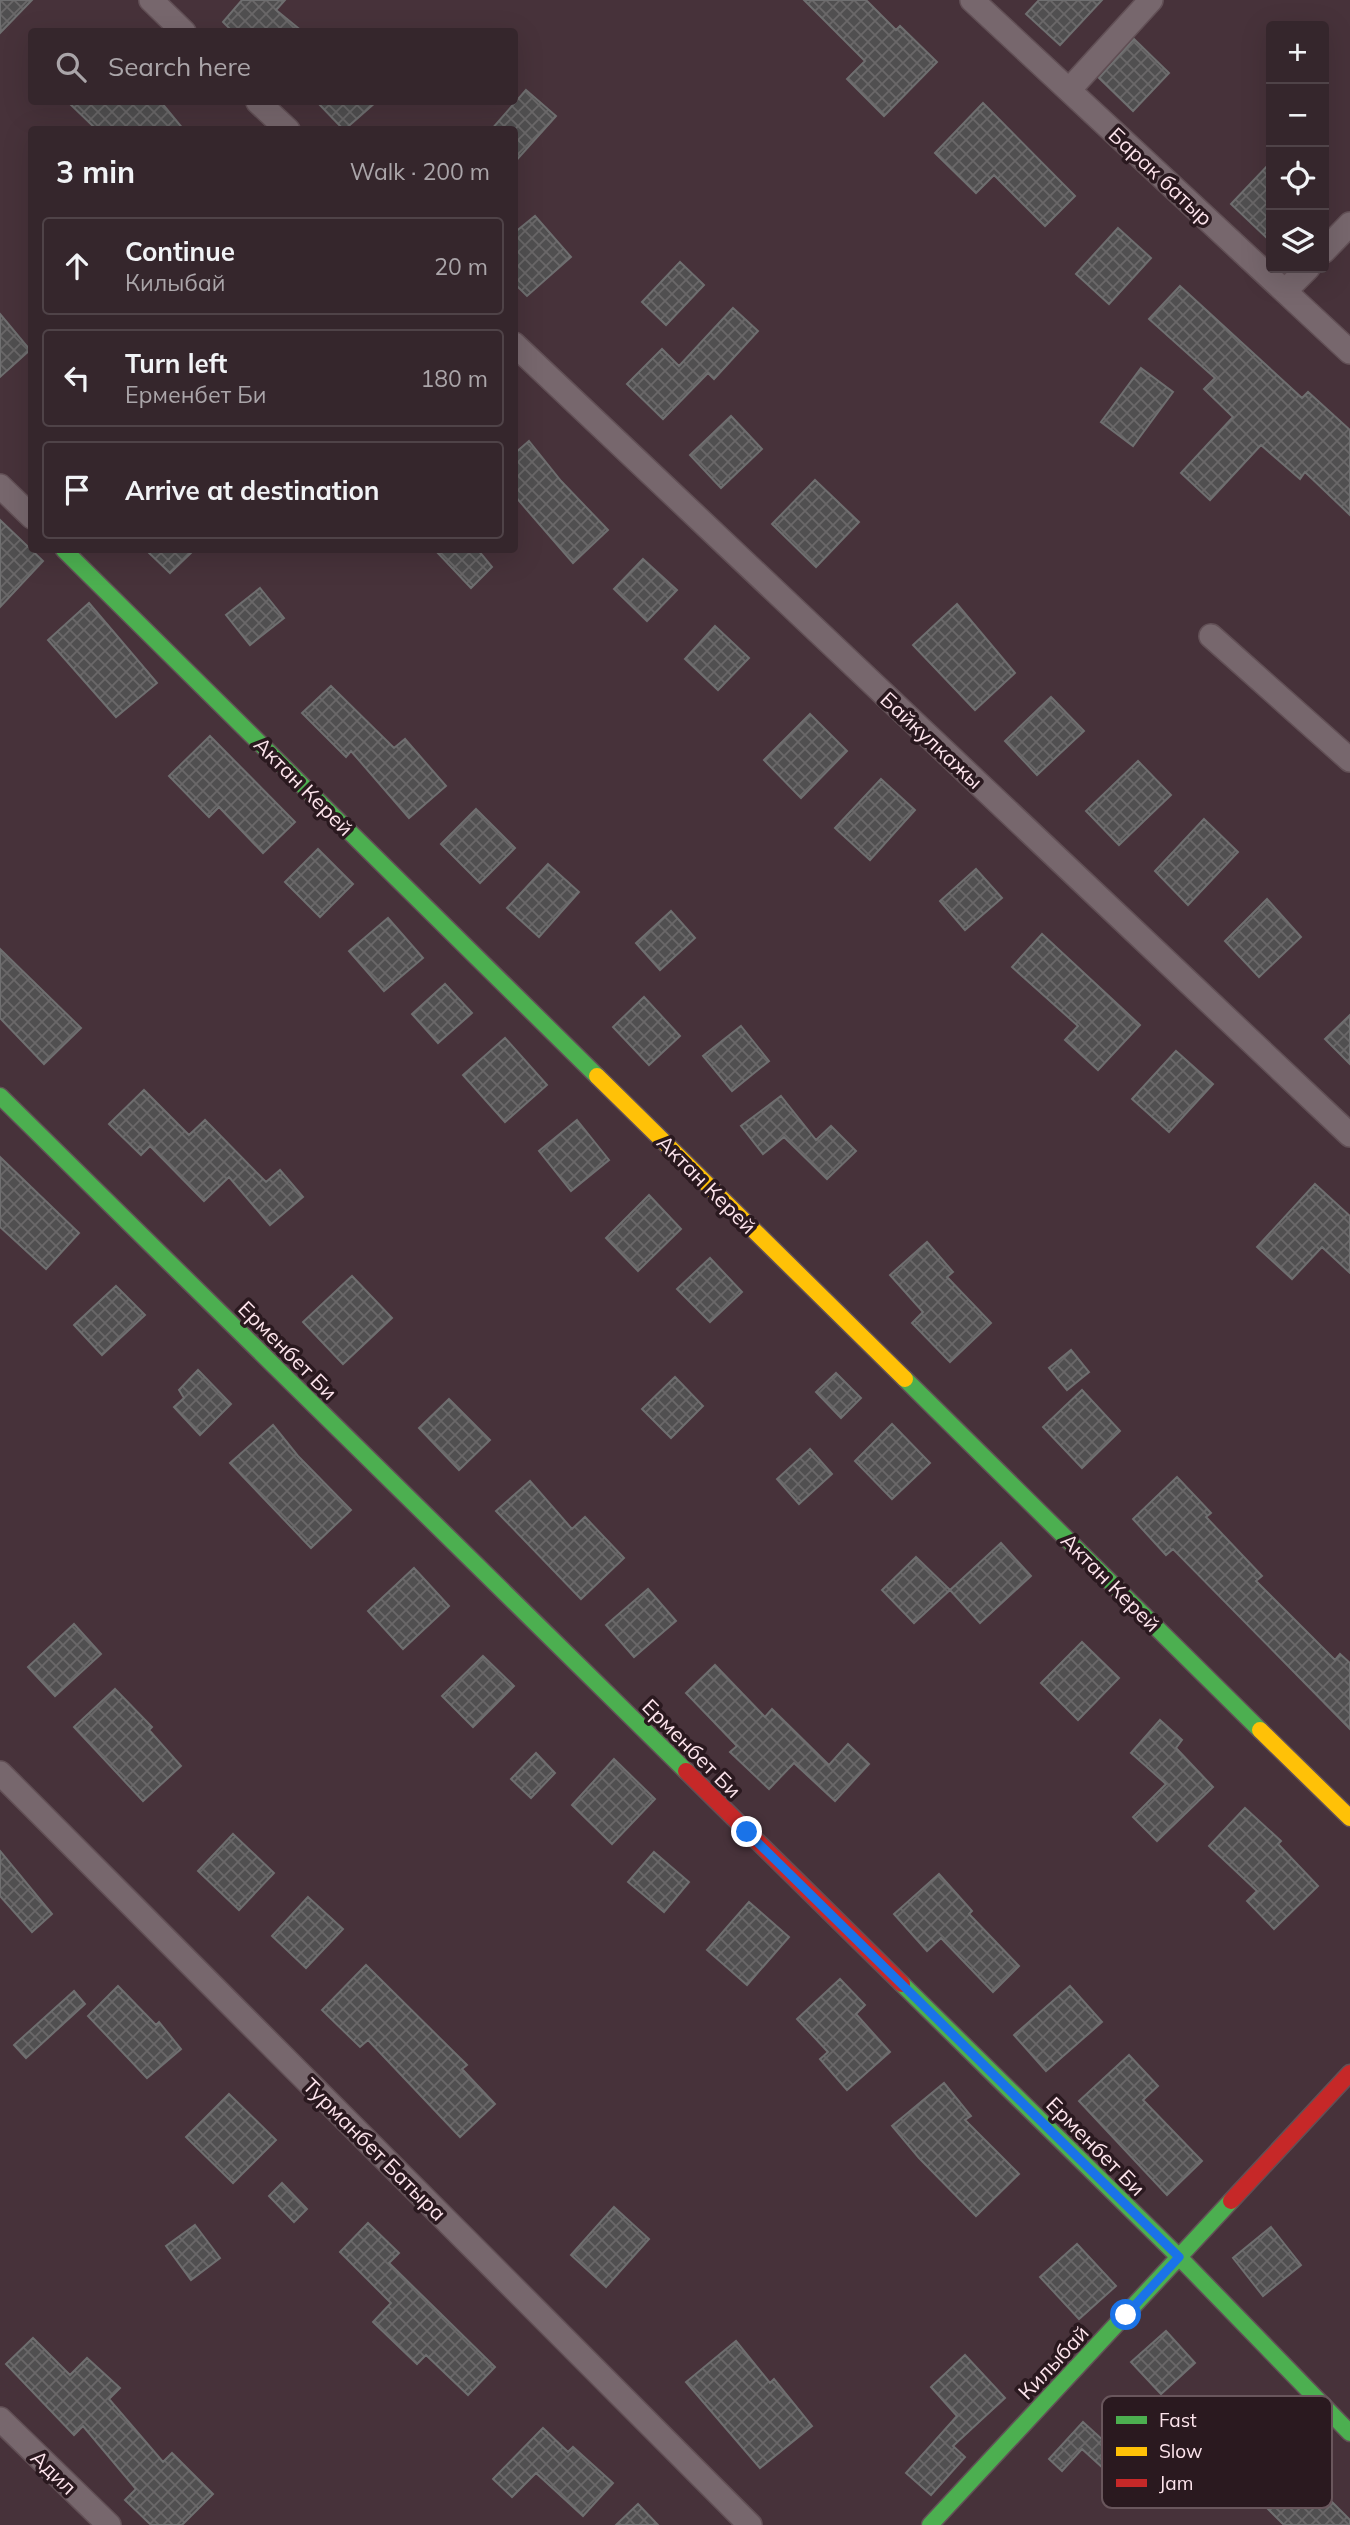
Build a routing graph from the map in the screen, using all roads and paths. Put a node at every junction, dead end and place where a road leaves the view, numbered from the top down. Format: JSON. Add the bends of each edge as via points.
{"nodes":[{"id":1,"x":151,"y":0,"type":"edge"},
{"id":2,"x":972,"y":0,"type":"edge"},
{"id":3,"x":1151,"y":0,"type":"edge"},
{"id":4,"x":180,"y":28,"type":"edge"},
{"id":5,"x":1069,"y":90,"type":"junction"},
{"id":6,"x":261,"y":105,"type":"edge"},
{"id":7,"x":284,"y":126,"type":"edge"},
{"id":8,"x":1350,"y":224,"type":"edge"},
{"id":9,"x":1329,"y":246,"type":"edge"},
{"id":10,"x":1303,"y":273,"type":"edge"},
{"id":11,"x":1285,"y":292,"type":"junction"},
{"id":12,"x":518,"y":348,"type":"edge"},
{"id":13,"x":1350,"y":352,"type":"edge"},
{"id":14,"x":0,"y":486,"type":"edge"},
{"id":15,"x":28,"y":513,"type":"edge"},
{"id":16,"x":67,"y":553,"type":"edge"},
{"id":17,"x":1210,"y":636,"type":"dead end"},
{"id":18,"x":1350,"y":760,"type":"edge"},
{"id":19,"x":0,"y":1096,"type":"edge"},
{"id":20,"x":1350,"y":1135,"type":"edge"},
{"id":21,"x":0,"y":1773,"type":"edge"},
{"id":22,"x":1350,"y":1818,"type":"edge"},
{"id":23,"x":1350,"y":2073,"type":"edge"},
{"id":24,"x":1179,"y":2257,"type":"junction"},
{"id":25,"x":1314,"y":2396,"type":"edge"},
{"id":26,"x":1332,"y":2414,"type":"edge"},
{"id":27,"x":0,"y":2418,"type":"edge"},
{"id":28,"x":1350,"y":2433,"type":"edge"},
{"id":29,"x":109,"y":2525,"type":"edge"},
{"id":30,"x":750,"y":2525,"type":"edge"},
{"id":31,"x":930,"y":2525,"type":"edge"}],
"edges":[{"from":1,"to":4,"type":"street"},
{"from":2,"to":5,"type":"street","name":"Барак батыр"},
{"from":3,"to":5,"type":"street"},
{"from":5,"to":11,"type":"street","name":"Барак батыр"},
{"from":6,"to":7,"type":"street"},
{"from":8,"to":9,"type":"street"},
{"from":10,"to":11,"type":"street"},
{"from":11,"to":13,"type":"street","name":"Барак батыр"},
{"from":12,"to":20,"type":"street","name":"Байкулкажы"},
{"from":14,"to":15,"type":"street"},
{"from":16,"to":22,"type":"street","name":"Актан Керей"},
{"from":17,"to":18,"type":"street"},
{"from":19,"to":24,"type":"street","name":"Ерменбет Би"},
{"from":21,"to":30,"type":"street","name":"Турманбет Батыра"},
{"from":23,"to":24,"type":"street","name":"Килыбай"},
{"from":24,"to":25,"type":"street","name":"Ерменбет Би"},
{"from":24,"to":31,"type":"street","name":"Килыбай"},
{"from":26,"to":28,"type":"street","name":"Ерменбет Би"},
{"from":27,"to":29,"type":"street","name":"Адил"}]}
